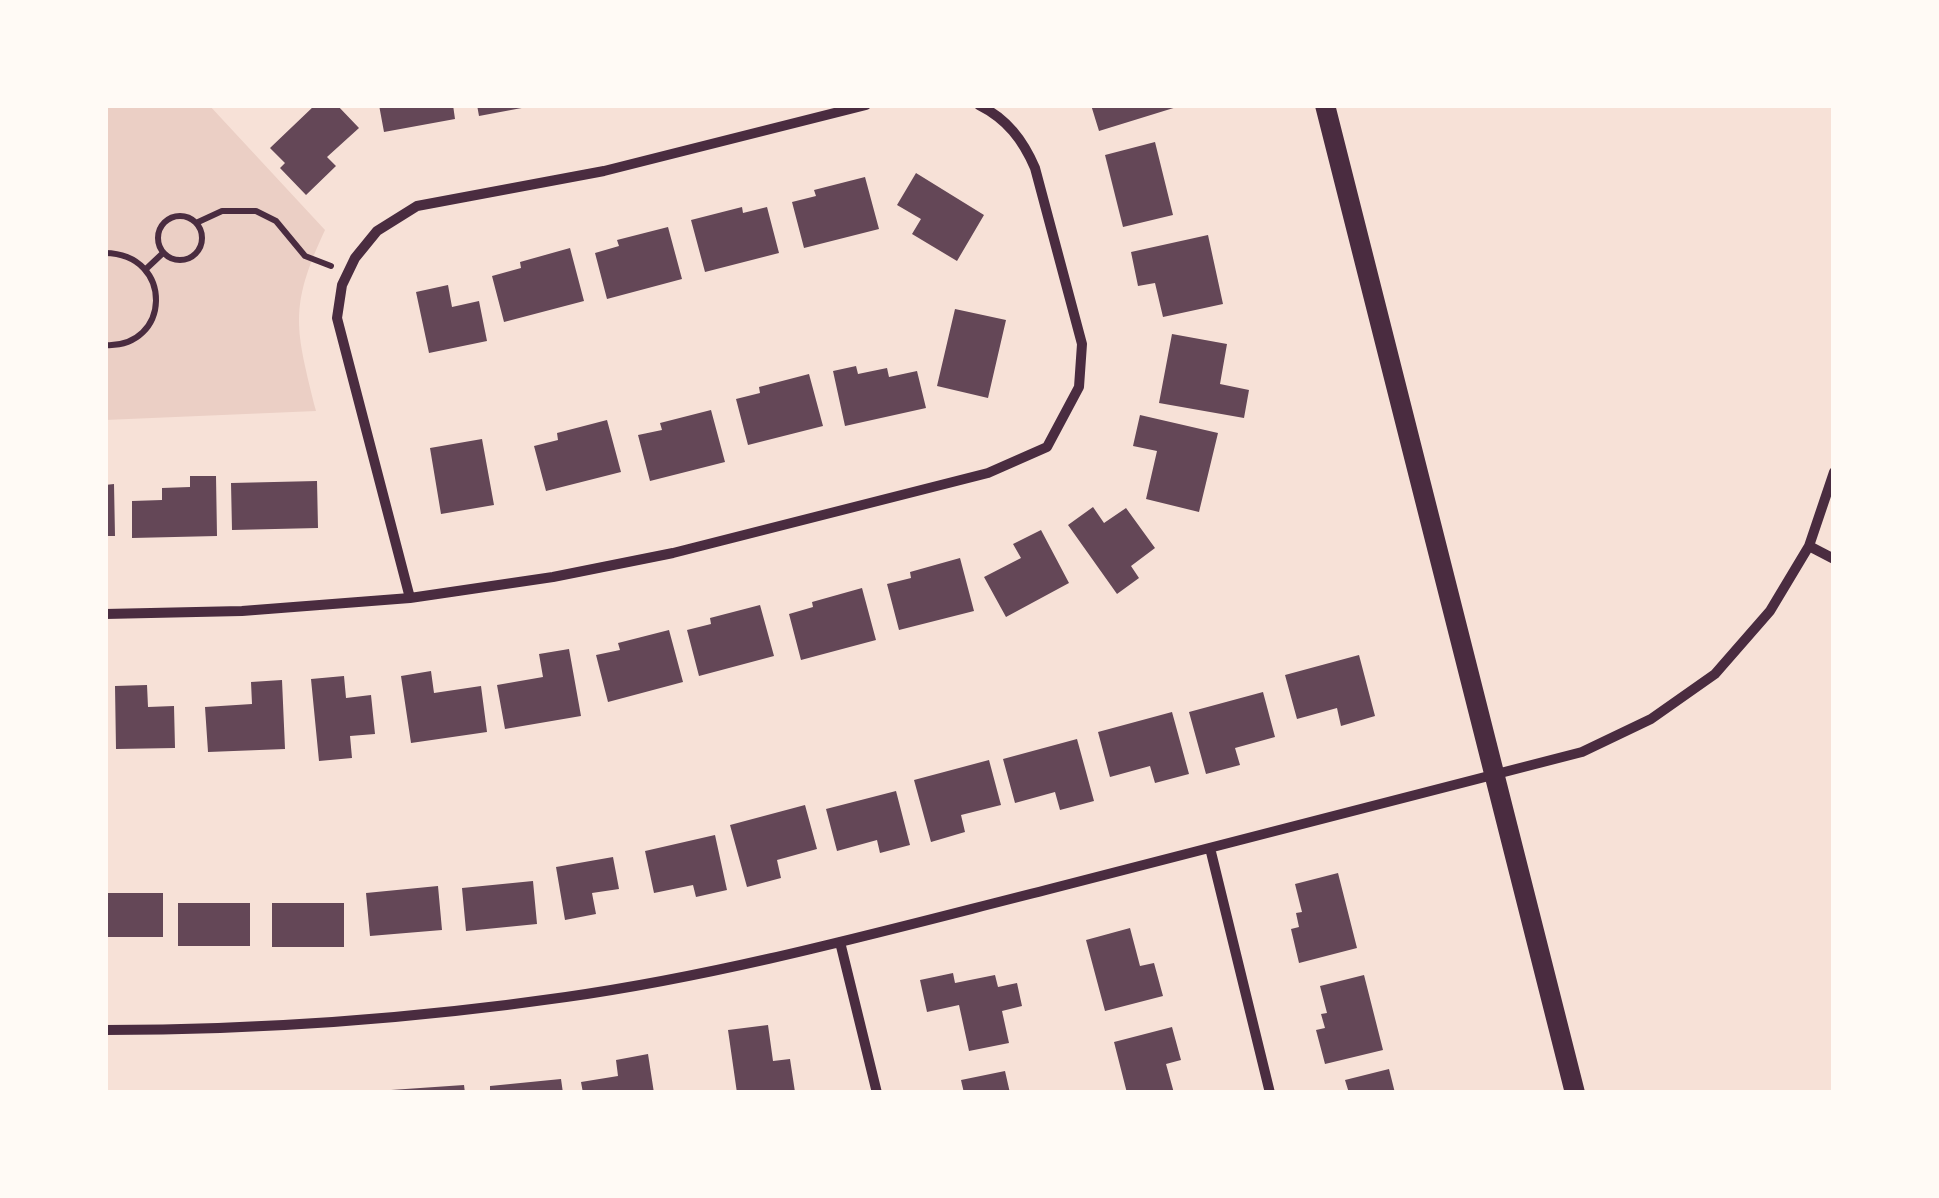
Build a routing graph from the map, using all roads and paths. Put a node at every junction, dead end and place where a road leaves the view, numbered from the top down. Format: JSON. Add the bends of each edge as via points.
{"nodes":[{"id":1,"x":866,"y":105,"type":"edge"},
{"id":2,"x":979,"y":105,"type":"edge"},
{"id":3,"x":1325,"y":105,"type":"edge"},
{"id":4,"x":196,"y":224,"type":"junction"},
{"id":5,"x":105,"y":252,"type":"edge"},
{"id":6,"x":164,"y":252,"type":"junction"},
{"id":7,"x":146,"y":269,"type":"junction"},
{"id":8,"x":348,"y":272,"type":"junction"},
{"id":9,"x":105,"y":345,"type":"edge"},
{"id":10,"x":1834,"y":472,"type":"edge"},
{"id":11,"x":1809,"y":546,"type":"junction"},
{"id":12,"x":1834,"y":559,"type":"edge"},
{"id":13,"x":410,"y":598,"type":"junction"},
{"id":14,"x":105,"y":614,"type":"edge"},
{"id":15,"x":1495,"y":775,"type":"junction"},
{"id":16,"x":1210,"y":848,"type":"junction"},
{"id":17,"x":840,"y":942,"type":"junction"},
{"id":18,"x":105,"y":1030,"type":"edge"},
{"id":19,"x":878,"y":1093,"type":"edge"},
{"id":20,"x":1270,"y":1093,"type":"edge"},
{"id":21,"x":1575,"y":1093,"type":"edge"}],
"edges":[{"from":1,"to":8,"type":"street","via":[[604,171],[417,206],[376,232]]},
{"from":2,"to":13,"type":"street","via":[[1014,130],[1030,157],[1082,344],[1079,387],[1046,446],[988,473],[673,552]]},
{"from":3,"to":15,"type":"main road"},
{"from":4,"to":6,"type":"path","via":[[181,216],[167,221],[158,240]]},
{"from":4,"to":6,"type":"path","via":[[202,240],[196,254],[176,260]]},
{"from":4,"to":8,"type":"path","via":[[222,211],[256,211],[276,221],[304,256]]},
{"from":5,"to":7,"type":"path","via":[[121,253]]},
{"from":6,"to":7,"type":"path"},
{"from":7,"to":9,"type":"path","via":[[157,296],[150,324],[128,343]]},
{"from":8,"to":13,"type":"street","via":[[338,301],[340,336]]},
{"from":10,"to":11,"type":"street"},
{"from":11,"to":12,"type":"street"},
{"from":11,"to":15,"type":"street","via":[[1770,611],[1715,674],[1651,719],[1582,752]]},
{"from":13,"to":14,"type":"street"},
{"from":15,"to":16,"type":"street"},
{"from":15,"to":21,"type":"main road"},
{"from":16,"to":17,"type":"street"},
{"from":16,"to":20,"type":"street"},
{"from":17,"to":18,"type":"street","via":[[701,974],[462,1011],[340,1023]]},
{"from":17,"to":19,"type":"street"}]}
